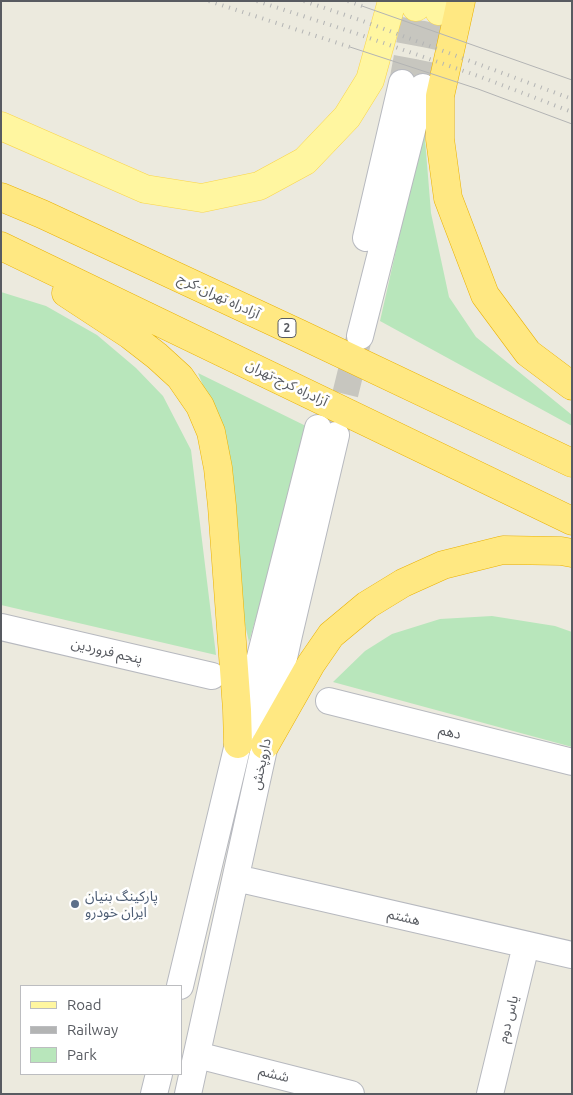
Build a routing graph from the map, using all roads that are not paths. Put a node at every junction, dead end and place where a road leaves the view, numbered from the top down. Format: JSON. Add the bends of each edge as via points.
{"nodes":[{"id":1,"x":427,"y":4,"type":"edge"},
{"id":2,"x":412,"y":84,"type":"tunnel mouth"},
{"id":3,"x":1,"y":126,"type":"edge"},
{"id":4,"x":1,"y":197,"type":"edge"},
{"id":5,"x":1,"y":247,"type":"edge"},
{"id":6,"x":352,"y":333,"type":"tunnel mouth"},
{"id":7,"x":572,"y":386,"type":"edge"},
{"id":8,"x":572,"y":463,"type":"edge"},
{"id":9,"x":572,"y":522,"type":"edge"},
{"id":10,"x":572,"y":553,"type":"edge"},
{"id":11,"x":1,"y":627,"type":"edge"},
{"id":12,"x":212,"y":676,"type":"dead end"},
{"id":13,"x":329,"y":701,"type":"dead end"},
{"id":14,"x":238,"y":744,"type":"junction"},
{"id":15,"x":266,"y":745,"type":"junction"},
{"id":16,"x":572,"y":762,"type":"edge"},
{"id":17,"x":236,"y":878,"type":"junction"},
{"id":18,"x":526,"y":945,"type":"junction"},
{"id":19,"x":572,"y":955,"type":"edge"},
{"id":20,"x":180,"y":985,"type":"edge"},
{"id":21,"x":197,"y":1055,"type":"junction"},
{"id":22,"x":159,"y":1075,"type":"edge"},
{"id":23,"x":154,"y":1094,"type":"edge"},
{"id":24,"x":188,"y":1094,"type":"edge"},
{"id":25,"x":351,"y":1094,"type":"edge"},
{"id":26,"x":490,"y":1094,"type":"edge"}],
"edges":[{"from":1,"to":3,"type":"main road","via":[[370,80],[347,117],[304,161],[259,186],[202,198],[145,189]]},
{"from":1,"to":7,"type":"highway","via":[[440,96],[440,139],[448,198],[485,295],[528,353]]},
{"from":2,"to":6,"type":"street"},
{"from":4,"to":8,"type":"highway","name":"آزادراه تهران-کرج","number":"2"},
{"from":5,"to":9,"type":"highway","name":"آزادراه کرج-تهران"},
{"from":5,"to":14,"type":"highway","via":[[130,334],[180,378],[200,406],[212,432],[219,477]]},
{"from":10,"to":15,"type":"highway","via":[[503,550],[443,565],[403,583],[367,605],[332,635],[311,664]]},
{"from":11,"to":12,"type":"street","name":"پنجم فروردین"},
{"from":13,"to":16,"type":"street","name":"دهم"},
{"from":14,"to":15,"type":"street","name":"داروپخش","via":[[327,431]]},
{"from":14,"to":20,"type":"street","name":"داروپخش"},
{"from":15,"to":17,"type":"street","name":"داروپخش"},
{"from":17,"to":18,"type":"street","name":"هشتم"},
{"from":17,"to":21,"type":"street","name":"داروپخش"},
{"from":18,"to":19,"type":"street","name":"هشتم"},
{"from":18,"to":26,"type":"street","name":"یاس دوم"},
{"from":21,"to":24,"type":"street","name":"داروپخش"},
{"from":21,"to":25,"type":"street","name":"ششم"},
{"from":22,"to":23,"type":"street"}]}
